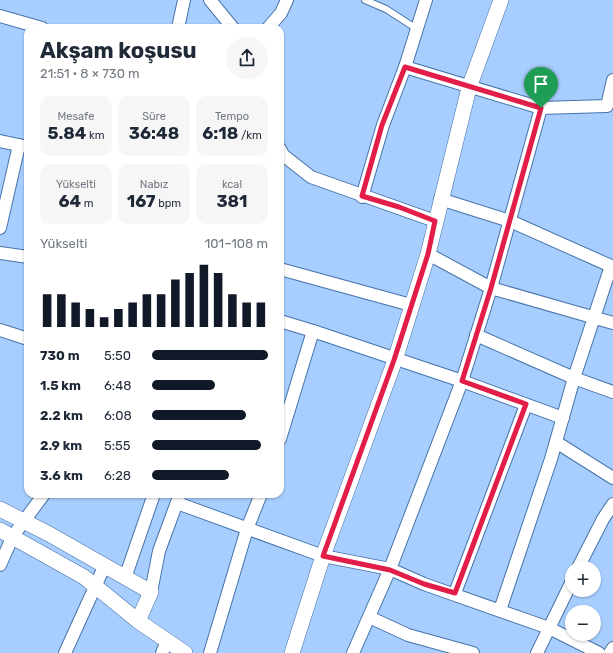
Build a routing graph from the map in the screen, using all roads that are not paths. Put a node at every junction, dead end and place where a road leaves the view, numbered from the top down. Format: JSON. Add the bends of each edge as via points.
{"nodes":[{"id":1,"x":184,"y":0,"type":"edge"},
{"id":2,"x":210,"y":0,"type":"edge"},
{"id":3,"x":286,"y":0,"type":"edge"},
{"id":4,"x":365,"y":0,"type":"edge"},
{"id":5,"x":426,"y":0,"type":"edge"},
{"id":6,"x":501,"y":0,"type":"edge"},
{"id":7,"x":0,"y":16,"type":"edge"},
{"id":8,"x":28,"y":24,"type":"edge"},
{"id":9,"x":179,"y":24,"type":"edge"},
{"id":10,"x":230,"y":24,"type":"edge"},
{"id":11,"x":271,"y":24,"type":"edge"},
{"id":12,"x":417,"y":29,"type":"junction"},
{"id":13,"x":405,"y":67,"type":"junction"},
{"id":14,"x":613,"y":80,"type":"edge"},
{"id":15,"x":470,"y":88,"type":"junction"},
{"id":16,"x":610,"y":106,"type":"edge"},
{"id":17,"x":541,"y":108,"type":"junction"},
{"id":18,"x":0,"y":141,"type":"edge"},
{"id":19,"x":23,"y":146,"type":"edge"},
{"id":20,"x":284,"y":156,"type":"edge"},
{"id":21,"x":362,"y":196,"type":"junction"},
{"id":22,"x":440,"y":199,"type":"junction"},
{"id":23,"x":435,"y":221,"type":"junction"},
{"id":24,"x":510,"y":221,"type":"junction"},
{"id":25,"x":0,"y":228,"type":"edge"},
{"id":26,"x":0,"y":253,"type":"edge"},
{"id":27,"x":428,"y":254,"type":"junction"},
{"id":28,"x":24,"y":256,"type":"edge"},
{"id":29,"x":612,"y":265,"type":"edge"},
{"id":30,"x":284,"y":270,"type":"edge"},
{"id":31,"x":491,"y":288,"type":"junction"},
{"id":32,"x":411,"y":305,"type":"junction"},
{"id":33,"x":594,"y":316,"type":"junction"},
{"id":34,"x":284,"y":322,"type":"edge"},
{"id":35,"x":613,"y":323,"type":"edge"},
{"id":36,"x":0,"y":330,"type":"edge"},
{"id":37,"x":313,"y":331,"type":"junction"},
{"id":38,"x":476,"y":335,"type":"junction"},
{"id":39,"x":24,"y":338,"type":"edge"},
{"id":40,"x":394,"y":360,"type":"junction"},
{"id":41,"x":574,"y":378,"type":"junction"},
{"id":42,"x":462,"y":381,"type":"junction"},
{"id":43,"x":613,"y":392,"type":"edge"},
{"id":44,"x":526,"y":404,"type":"junction"},
{"id":45,"x":563,"y":418,"type":"junction"},
{"id":46,"x":284,"y":426,"type":"edge"},
{"id":47,"x":556,"y":442,"type":"junction"},
{"id":48,"x":613,"y":478,"type":"edge"},
{"id":49,"x":41,"y":498,"type":"edge"},
{"id":50,"x":153,"y":498,"type":"edge"},
{"id":51,"x":178,"y":498,"type":"edge"},
{"id":52,"x":259,"y":498,"type":"edge"},
{"id":53,"x":613,"y":504,"type":"edge"},
{"id":54,"x":0,"y":510,"type":"edge"},
{"id":55,"x":23,"y":521,"type":"junction"},
{"id":56,"x":247,"y":530,"type":"junction"},
{"id":57,"x":6,"y":533,"type":"edge"},
{"id":58,"x":323,"y":556,"type":"junction"},
{"id":59,"x":582,"y":561,"type":"edge"},
{"id":60,"x":0,"y":566,"type":"edge"},
{"id":61,"x":104,"y":567,"type":"junction"},
{"id":62,"x":390,"y":570,"type":"junction"},
{"id":63,"x":125,"y":578,"type":"junction"},
{"id":64,"x":95,"y":585,"type":"junction"},
{"id":65,"x":151,"y":592,"type":"junction"},
{"id":66,"x":455,"y":593,"type":"junction"},
{"id":67,"x":565,"y":595,"type":"edge"},
{"id":68,"x":500,"y":610,"type":"junction"},
{"id":69,"x":369,"y":617,"type":"junction"},
{"id":70,"x":138,"y":621,"type":"junction"},
{"id":71,"x":549,"y":628,"type":"junction"},
{"id":72,"x":165,"y":647,"type":"edge"},
{"id":73,"x":613,"y":648,"type":"edge"},
{"id":74,"x":65,"y":653,"type":"edge"},
{"id":75,"x":185,"y":653,"type":"edge"},
{"id":76,"x":210,"y":653,"type":"edge"},
{"id":77,"x":292,"y":653,"type":"edge"},
{"id":78,"x":353,"y":653,"type":"edge"},
{"id":79,"x":473,"y":653,"type":"edge"},
{"id":80,"x":537,"y":653,"type":"edge"},
{"id":81,"x":599,"y":653,"type":"edge"},
{"id":82,"x":610,"y":653,"type":"edge"}],
"edges":[{"from":1,"to":9,"type":"street"},
{"from":2,"to":10,"type":"street"},
{"from":3,"to":11,"type":"street","via":[[281,13]]},
{"from":4,"to":12,"type":"lane","via":[[386,9]]},
{"from":5,"to":12,"type":"street"},
{"from":6,"to":15,"type":"street"},
{"from":7,"to":8,"type":"street"},
{"from":12,"to":13,"type":"street"},
{"from":13,"to":15,"type":"street"},
{"from":13,"to":21,"type":"street","via":[[382,125]]},
{"from":14,"to":16,"type":"street"},
{"from":15,"to":17,"type":"street"},
{"from":15,"to":22,"type":"street"},
{"from":16,"to":17,"type":"street"},
{"from":17,"to":24,"type":"street"},
{"from":18,"to":19,"type":"street"},
{"from":19,"to":25,"type":"street"},
{"from":20,"to":21,"type":"street","via":[[310,177]]},
{"from":21,"to":23,"type":"street"},
{"from":22,"to":23,"type":"street"},
{"from":22,"to":24,"type":"street"},
{"from":23,"to":27,"type":"street"},
{"from":24,"to":29,"type":"street"},
{"from":24,"to":31,"type":"street"},
{"from":26,"to":28,"type":"street"},
{"from":27,"to":31,"type":"street"},
{"from":27,"to":32,"type":"street"},
{"from":29,"to":33,"type":"street"},
{"from":30,"to":32,"type":"street"},
{"from":31,"to":33,"type":"street"},
{"from":31,"to":38,"type":"street"},
{"from":32,"to":40,"type":"street"},
{"from":33,"to":35,"type":"street"},
{"from":33,"to":41,"type":"street"},
{"from":34,"to":37,"type":"street"},
{"from":36,"to":39,"type":"street"},
{"from":37,"to":40,"type":"street"},
{"from":37,"to":46,"type":"street"},
{"from":38,"to":41,"type":"street"},
{"from":38,"to":42,"type":"street"},
{"from":40,"to":42,"type":"street"},
{"from":40,"to":58,"type":"street"},
{"from":41,"to":43,"type":"street"},
{"from":41,"to":45,"type":"street"},
{"from":42,"to":44,"type":"street"},
{"from":42,"to":62,"type":"street"},
{"from":44,"to":45,"type":"street"},
{"from":44,"to":66,"type":"street"},
{"from":45,"to":47,"type":"street"},
{"from":47,"to":48,"type":"street"},
{"from":47,"to":68,"type":"street"},
{"from":49,"to":55,"type":"street"},
{"from":50,"to":63,"type":"street"},
{"from":51,"to":56,"type":"street"},
{"from":51,"to":65,"type":"street","via":[[159,551]]},
{"from":52,"to":56,"type":"street"},
{"from":53,"to":59,"type":"street"},
{"from":54,"to":55,"type":"street"},
{"from":55,"to":57,"type":"street"},
{"from":55,"to":61,"type":"street"},
{"from":56,"to":58,"type":"street"},
{"from":56,"to":76,"type":"street"},
{"from":57,"to":60,"type":"street"},
{"from":57,"to":64,"type":"street"},
{"from":58,"to":62,"type":"street"},
{"from":58,"to":77,"type":"street"},
{"from":61,"to":63,"type":"street"},
{"from":61,"to":64,"type":"street"},
{"from":62,"to":66,"type":"street"},
{"from":62,"to":69,"type":"street"},
{"from":63,"to":65,"type":"street"},
{"from":64,"to":70,"type":"street"},
{"from":64,"to":74,"type":"street"},
{"from":65,"to":70,"type":"street"},
{"from":66,"to":68,"type":"street"},
{"from":67,"to":71,"type":"street"},
{"from":68,"to":71,"type":"street"},
{"from":69,"to":78,"type":"street"},
{"from":69,"to":79,"type":"street","via":[[408,635]]},
{"from":70,"to":72,"type":"street"},
{"from":71,"to":80,"type":"street"},
{"from":71,"to":81,"type":"street"},
{"from":72,"to":75,"type":"street"},
{"from":73,"to":82,"type":"street"}]}
